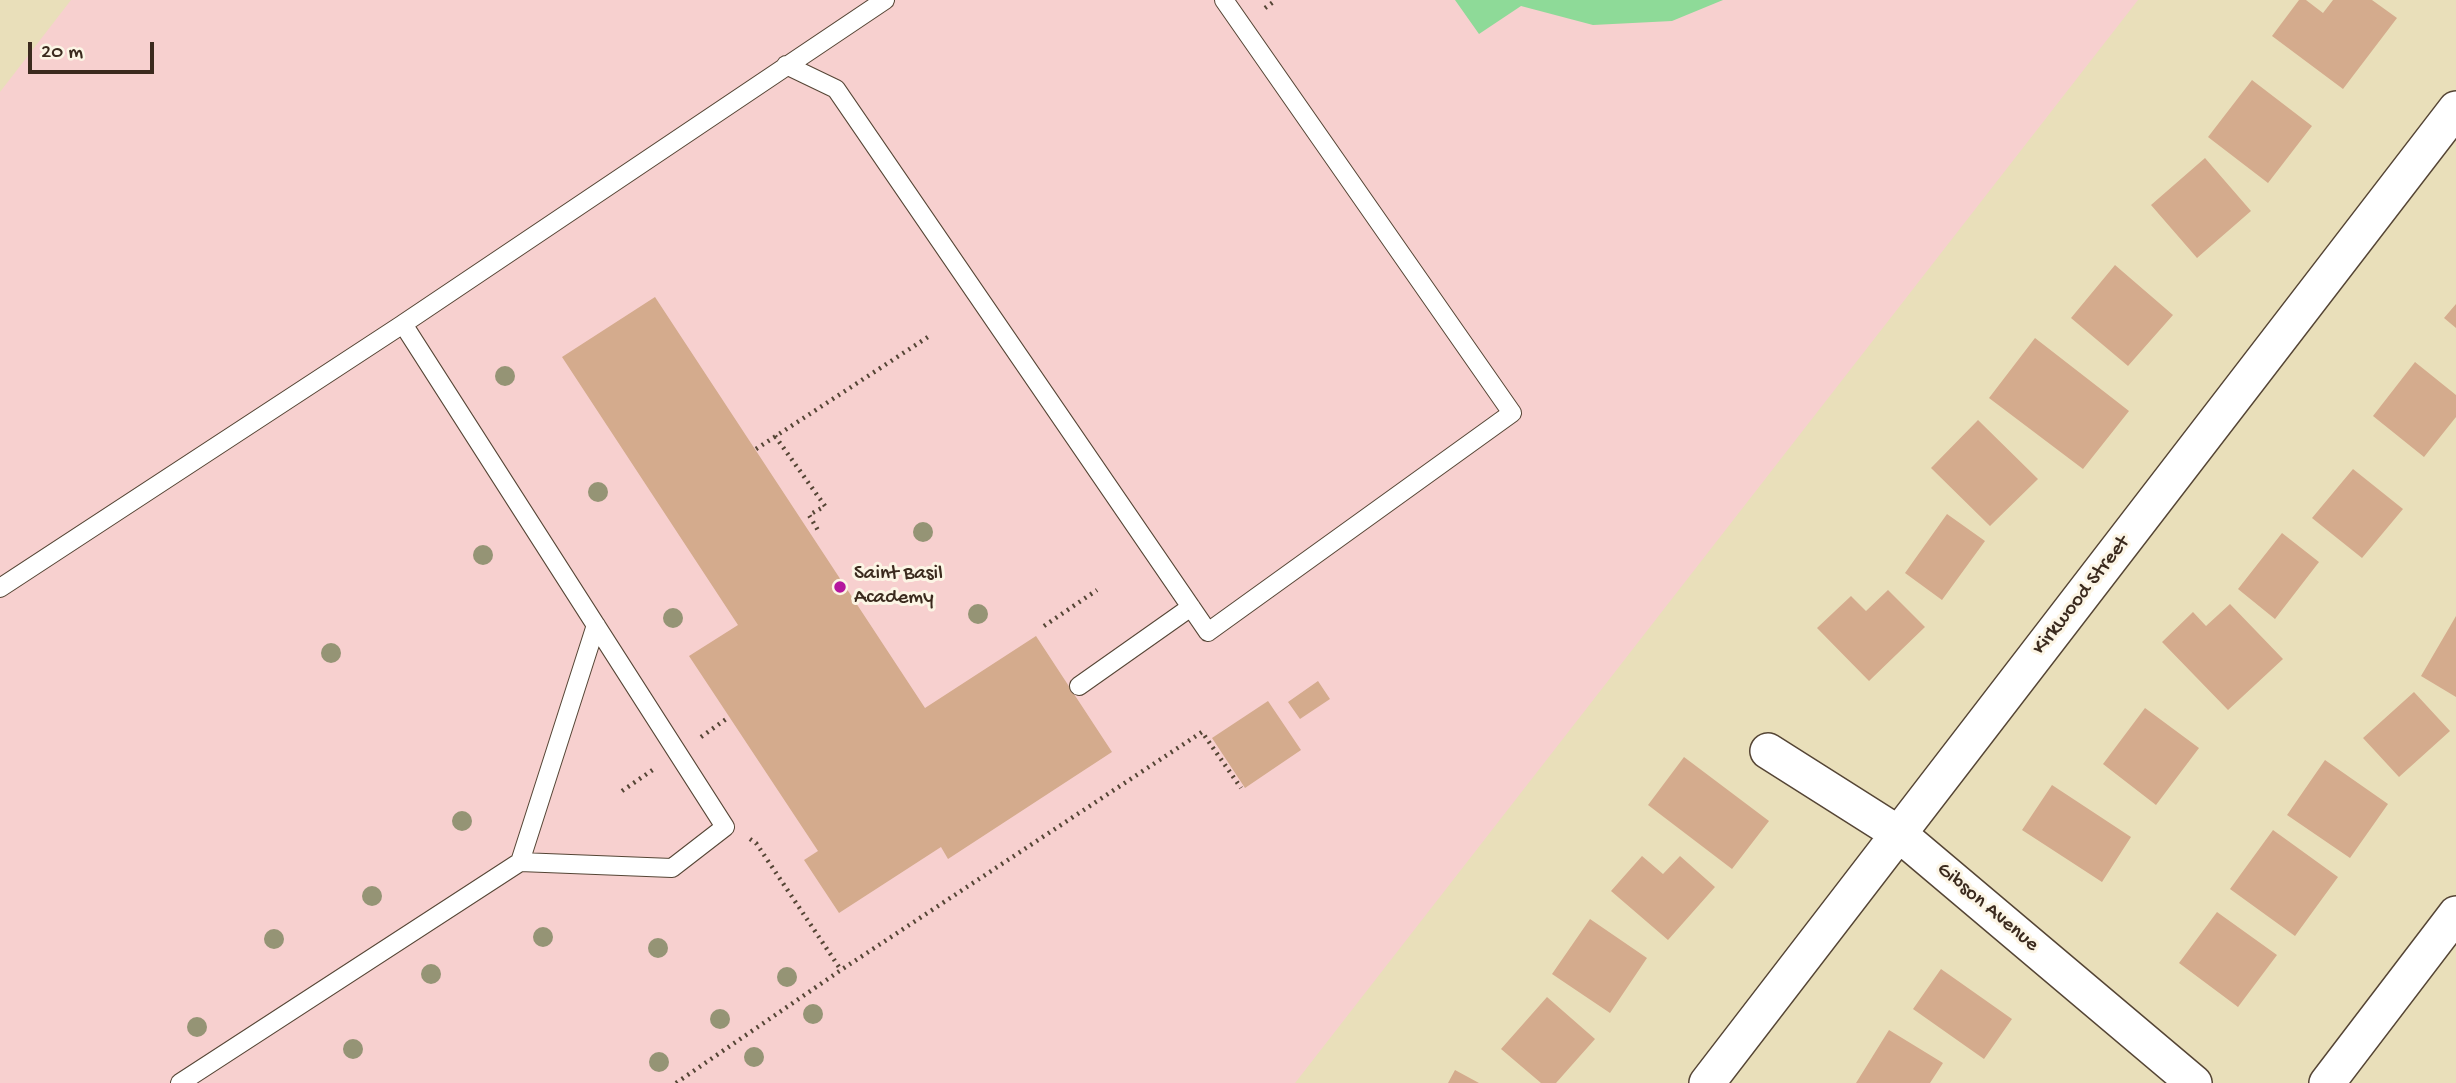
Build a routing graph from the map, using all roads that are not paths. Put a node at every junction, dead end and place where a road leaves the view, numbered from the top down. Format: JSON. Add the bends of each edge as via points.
{"nodes":[{"id":1,"x":885,"y":0,"type":"edge"},
{"id":2,"x":1224,"y":0,"type":"edge"},
{"id":3,"x":786,"y":65,"type":"junction"},
{"id":4,"x":2456,"y":109,"type":"edge"},
{"id":5,"x":403,"y":324,"type":"junction"},
{"id":6,"x":0,"y":589,"type":"edge"},
{"id":7,"x":1191,"y":607,"type":"junction"},
{"id":8,"x":596,"y":625,"type":"junction"},
{"id":9,"x":1079,"y":686,"type":"dead end"},
{"id":10,"x":1768,"y":751,"type":"dead end"},
{"id":11,"x":1899,"y":834,"type":"junction"},
{"id":12,"x":520,"y":862,"type":"junction"},
{"id":13,"x":2456,"y":914,"type":"edge"},
{"id":14,"x":180,"y":1083,"type":"edge"},
{"id":15,"x":1707,"y":1083,"type":"edge"},
{"id":16,"x":2194,"y":1083,"type":"edge"},
{"id":17,"x":2328,"y":1083,"type":"edge"}],
"edges":[{"from":1,"to":3,"type":"lane"},
{"from":2,"to":7,"type":"lane","via":[[1512,413],[1208,632]]},
{"from":3,"to":5,"type":"lane"},
{"from":3,"to":7,"type":"lane","via":[[836,89]]},
{"from":4,"to":11,"type":"street","name":"Kirkwood Street"},
{"from":5,"to":6,"type":"lane"},
{"from":5,"to":8,"type":"lane"},
{"from":7,"to":9,"type":"lane"},
{"from":8,"to":12,"type":"lane"},
{"from":8,"to":12,"type":"lane","via":[[725,827],[672,868]]},
{"from":10,"to":11,"type":"street","name":"Gibson Avenue"},
{"from":11,"to":15,"type":"street","name":"Kirkwood Street"},
{"from":11,"to":16,"type":"street","name":"Gibson Avenue"},
{"from":12,"to":14,"type":"lane"},
{"from":13,"to":17,"type":"street"}]}
